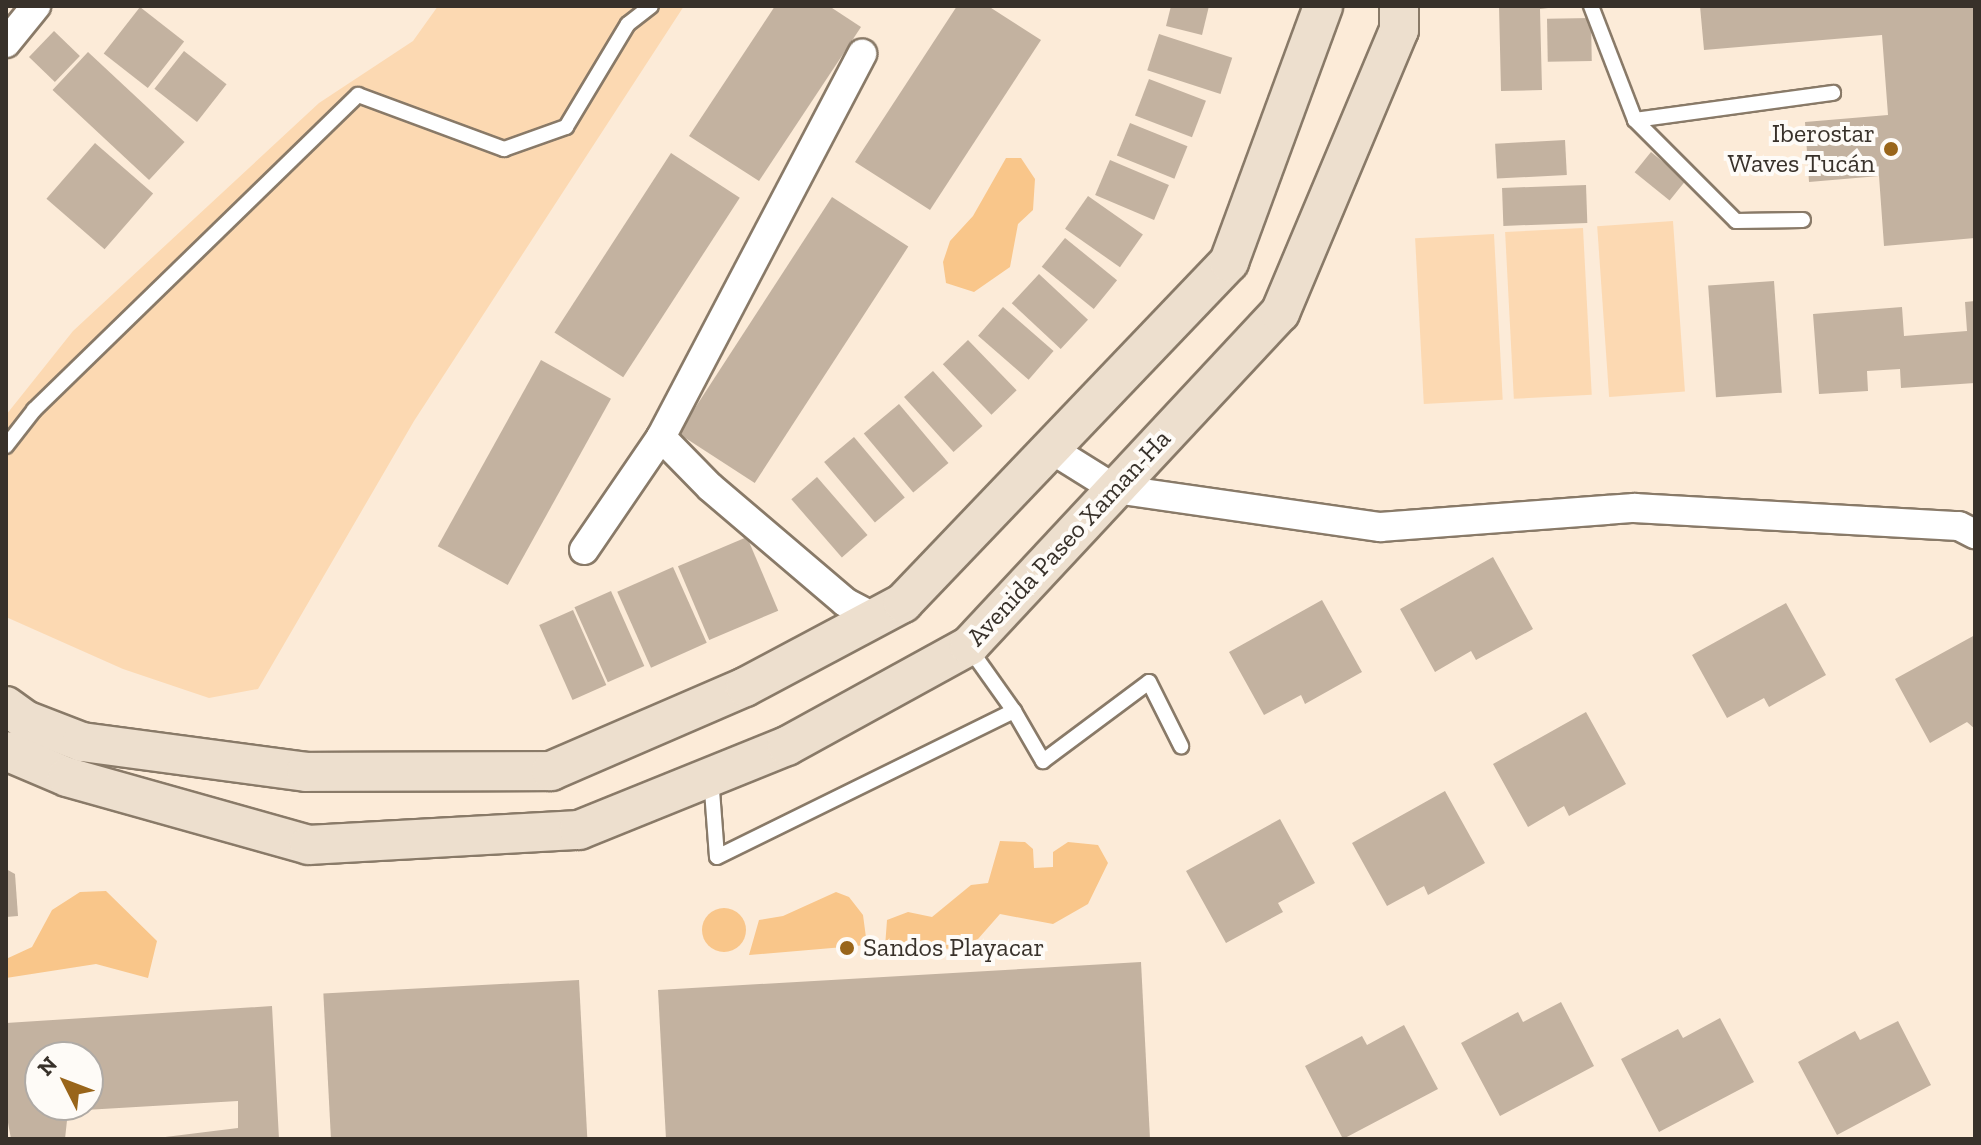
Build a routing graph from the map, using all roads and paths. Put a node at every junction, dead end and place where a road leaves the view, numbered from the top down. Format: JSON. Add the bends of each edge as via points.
{"nodes":[{"id":1,"x":36,"y":6,"type":"edge"},
{"id":2,"x":651,"y":6,"type":"edge"},
{"id":3,"x":1323,"y":6,"type":"edge"},
{"id":4,"x":1399,"y":6,"type":"edge"},
{"id":5,"x":1591,"y":6,"type":"edge"},
{"id":6,"x":6,"y":43,"type":"edge"},
{"id":7,"x":862,"y":54,"type":"dead end"},
{"id":8,"x":1833,"y":93,"type":"dead end"},
{"id":9,"x":1635,"y":120,"type":"junction"},
{"id":10,"x":1803,"y":220,"type":"dead end"},
{"id":11,"x":661,"y":437,"type":"junction"},
{"id":12,"x":6,"y":446,"type":"edge"},
{"id":13,"x":1051,"y":449,"type":"junction"},
{"id":14,"x":1115,"y":489,"type":"junction"},
{"id":15,"x":1975,"y":534,"type":"edge"},
{"id":16,"x":584,"y":550,"type":"dead end"},
{"id":17,"x":875,"y":618,"type":"junction"},
{"id":18,"x":969,"y":646,"type":"junction"},
{"id":19,"x":6,"y":706,"type":"edge"},
{"id":20,"x":1014,"y":711,"type":"junction"},
{"id":21,"x":1181,"y":746,"type":"dead end"},
{"id":22,"x":6,"y":751,"type":"edge"},
{"id":23,"x":711,"y":777,"type":"junction"}],
"edges":[{"from":1,"to":6,"type":"street"},
{"from":2,"to":12,"type":"lane","via":[[628,24],[566,127],[504,149],[358,95],[34,410]]},
{"from":3,"to":13,"type":"main road","via":[[1229,262]]},
{"from":4,"to":14,"type":"main road","name":"Avenida Paseo Xaman-Ha","via":[[1399,30],[1280,313]]},
{"from":5,"to":9,"type":"lane"},
{"from":7,"to":11,"type":"street"},
{"from":8,"to":9,"type":"lane"},
{"from":9,"to":10,"type":"lane","via":[[1736,221]]},
{"from":11,"to":16,"type":"street"},
{"from":11,"to":17,"type":"street","via":[[710,487],[833,593]]},
{"from":13,"to":14,"type":"street"},
{"from":13,"to":17,"type":"main road","via":[[903,603]]},
{"from":14,"to":15,"type":"street","via":[[1380,527],[1634,508],[1959,526]]},
{"from":14,"to":18,"type":"main road","name":"Avenida Paseo Xaman-Ha"},
{"from":17,"to":19,"type":"main road","via":[[745,687],[551,771],[306,772],[82,742],[25,720]]},
{"from":18,"to":20,"type":"lane"},
{"from":18,"to":23,"type":"main road","name":"Avenida Paseo Xaman-Ha","via":[[787,746]]},
{"from":20,"to":21,"type":"lane","via":[[1043,761],[1149,682]]},
{"from":20,"to":23,"type":"lane","via":[[717,857]]},
{"from":22,"to":23,"type":"main road","name":"Avenida Paseo Xaman-Ha","via":[[67,777],[309,845],[579,830]]}]}
